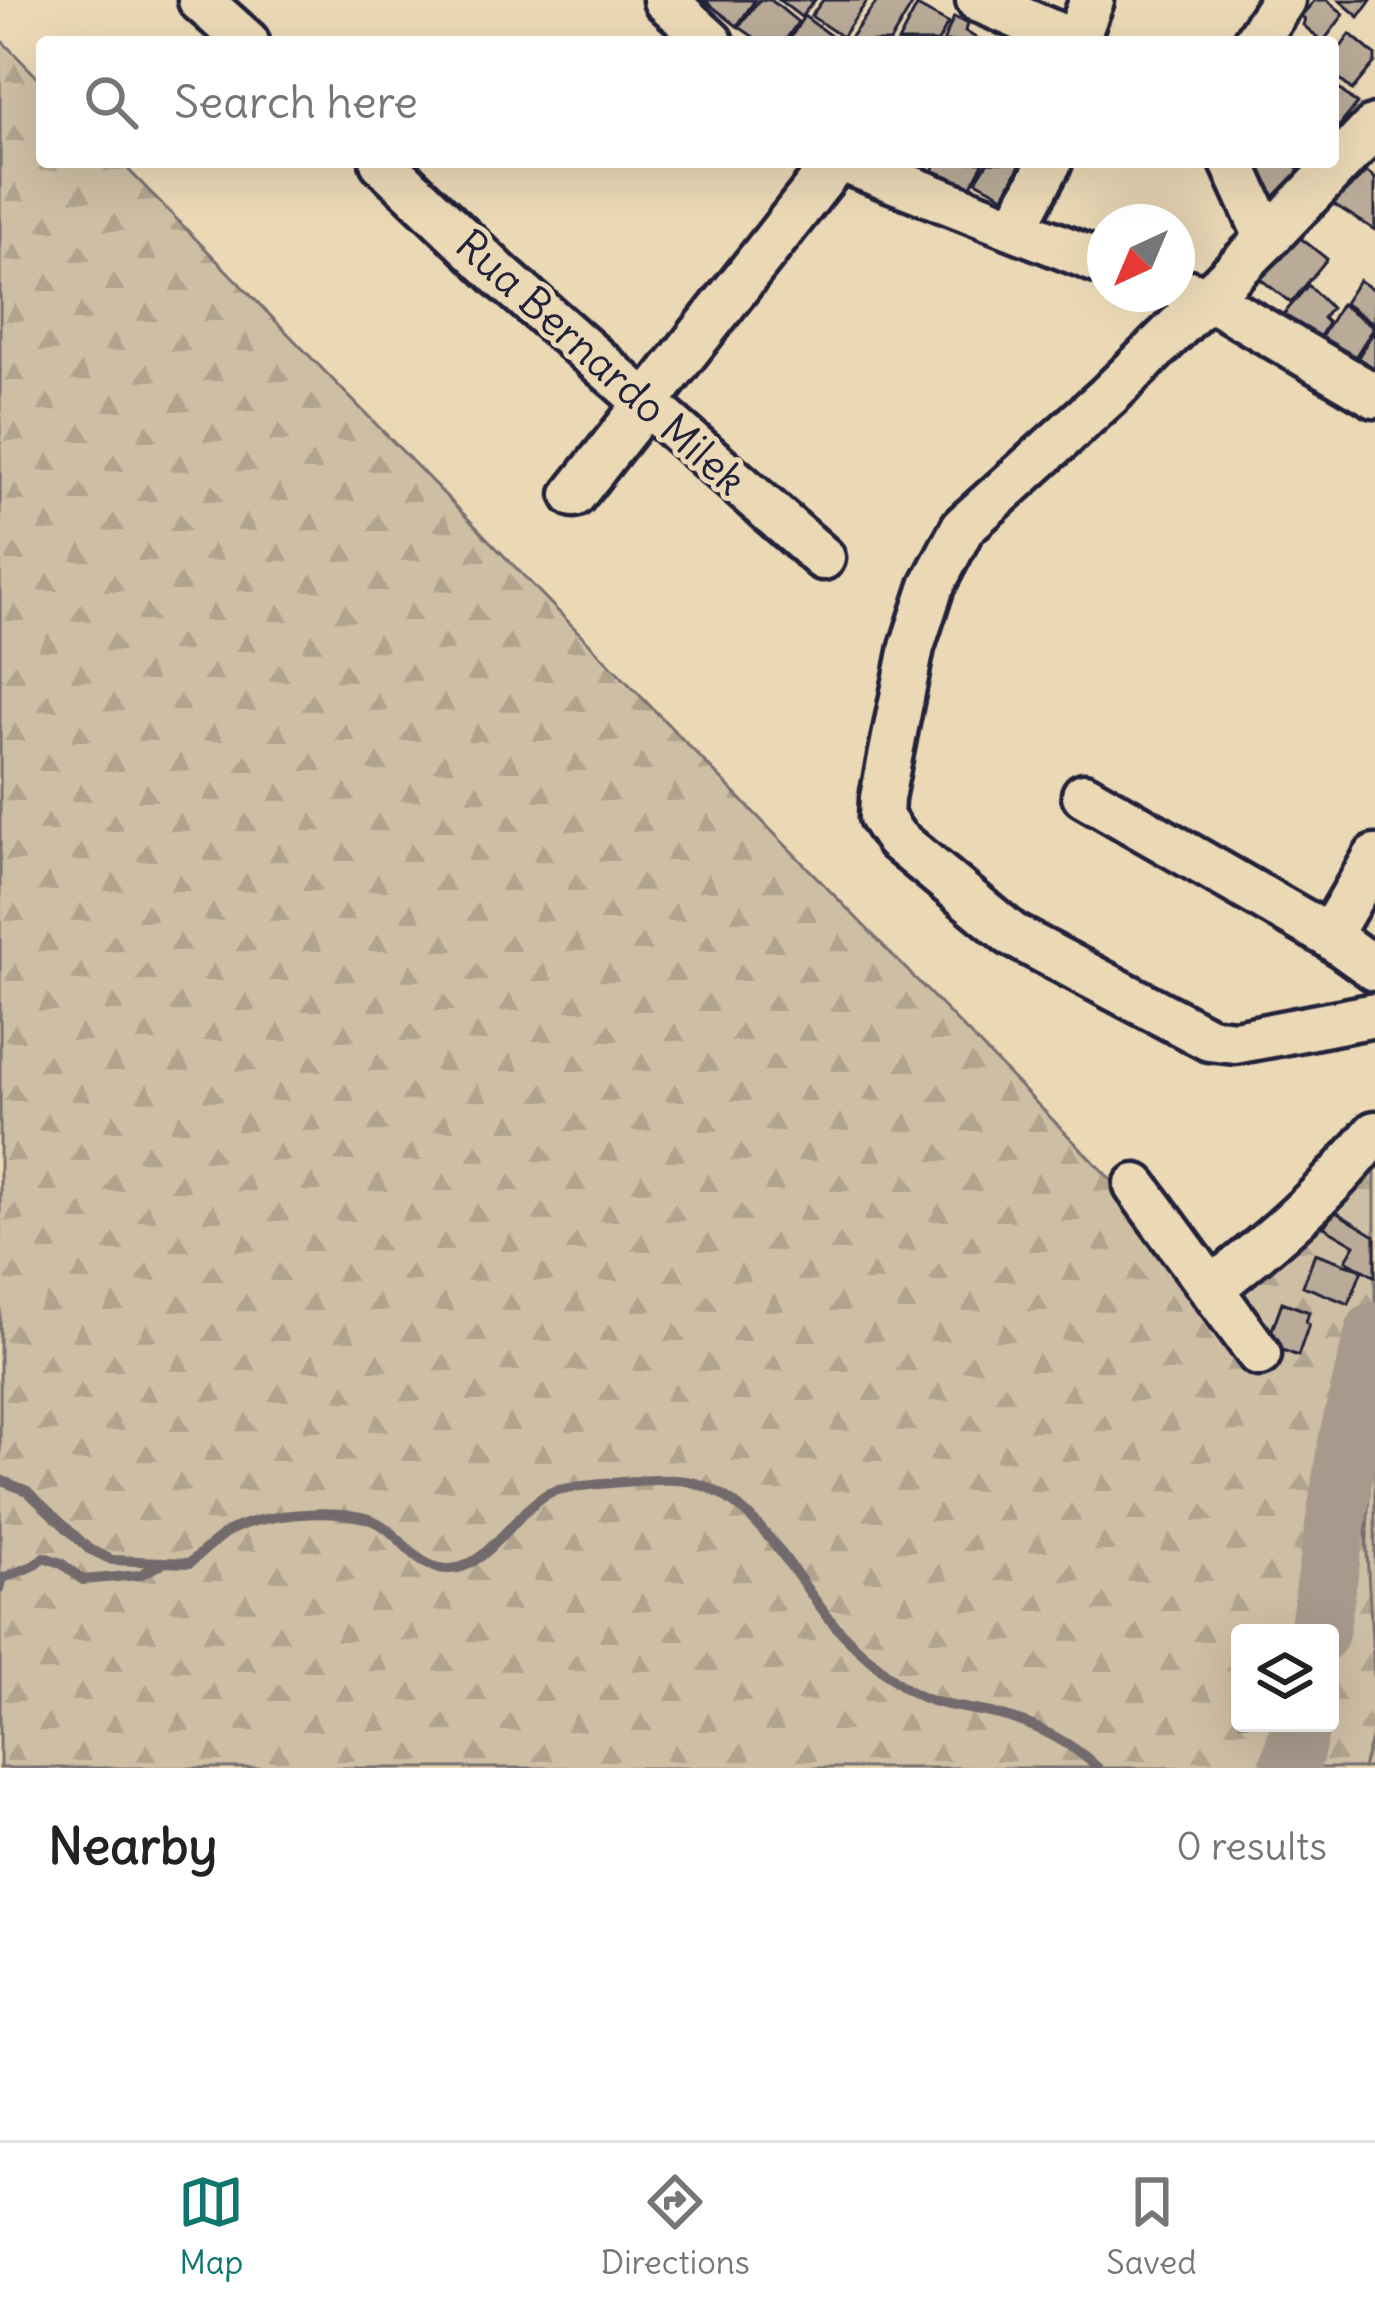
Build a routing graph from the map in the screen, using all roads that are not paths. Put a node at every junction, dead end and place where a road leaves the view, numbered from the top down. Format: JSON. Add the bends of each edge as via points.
{"nodes":[{"id":1,"x":200,"y":0,"type":"edge"},
{"id":2,"x":978,"y":0,"type":"edge"},
{"id":3,"x":1092,"y":0,"type":"edge"},
{"id":4,"x":1283,"y":0,"type":"edge"},
{"id":5,"x":241,"y":36,"type":"edge"},
{"id":6,"x":1062,"y":36,"type":"edge"},
{"id":7,"x":1078,"y":36,"type":"edge"},
{"id":8,"x":1259,"y":36,"type":"edge"},
{"id":9,"x":1375,"y":126,"type":"edge"},
{"id":10,"x":1339,"y":164,"type":"edge"},
{"id":11,"x":388,"y":168,"type":"edge"},
{"id":12,"x":831,"y":168,"type":"edge"},
{"id":13,"x":862,"y":168,"type":"edge"},
{"id":14,"x":1047,"y":168,"type":"edge"},
{"id":15,"x":1235,"y":168,"type":"edge"},
{"id":16,"x":1335,"y":168,"type":"edge"},
{"id":17,"x":1016,"y":226,"type":"junction"},
{"id":18,"x":1268,"y":238,"type":"junction"},
{"id":19,"x":1087,"y":256,"type":"edge"},
{"id":20,"x":1195,"y":292,"type":"edge"},
{"id":21,"x":1195,"y":294,"type":"edge"},
{"id":22,"x":1177,"y":312,"type":"edge"},
{"id":23,"x":1375,"y":396,"type":"edge"},
{"id":24,"x":645,"y":402,"type":"junction"},
{"id":25,"x":574,"y":495,"type":"dead end"},
{"id":26,"x":823,"y":558,"type":"dead end"},
{"id":27,"x":1084,"y":795,"type":"dead end"},
{"id":28,"x":1375,"y":857,"type":"edge"},
{"id":29,"x":1328,"y":936,"type":"junction"},
{"id":30,"x":1375,"y":969,"type":"edge"},
{"id":31,"x":1375,"y":1016,"type":"edge"},
{"id":32,"x":1375,"y":1133,"type":"edge"},
{"id":33,"x":1136,"y":1186,"type":"dead end"},
{"id":34,"x":1212,"y":1288,"type":"junction"},
{"id":35,"x":1259,"y":1354,"type":"dead end"}],
"edges":[{"from":1,"to":5,"type":"street"},
{"from":2,"to":6,"type":"street"},
{"from":3,"to":7,"type":"street"},
{"from":4,"to":8,"type":"street"},
{"from":9,"to":10,"type":"street"},
{"from":11,"to":24,"type":"street","name":"Rua Bernardo Milek"},
{"from":12,"to":24,"type":"street"},
{"from":13,"to":17,"type":"street"},
{"from":14,"to":17,"type":"street"},
{"from":15,"to":18,"type":"street"},
{"from":16,"to":18,"type":"street"},
{"from":17,"to":19,"type":"street"},
{"from":18,"to":20,"type":"street"},
{"from":21,"to":23,"type":"street"},
{"from":22,"to":31,"type":"street","via":[[1108,396],[963,526],[912,647],[881,818],[1012,934],[1209,1039],[1235,1042]]},
{"from":24,"to":25,"type":"street"},
{"from":24,"to":26,"type":"street","name":"Rua Bernardo Milek"},
{"from":27,"to":29,"type":"street"},
{"from":28,"to":29,"type":"street"},
{"from":29,"to":30,"type":"street"},
{"from":32,"to":34,"type":"street","via":[[1292,1226]]},
{"from":33,"to":34,"type":"street"},
{"from":34,"to":35,"type":"street"}]}
